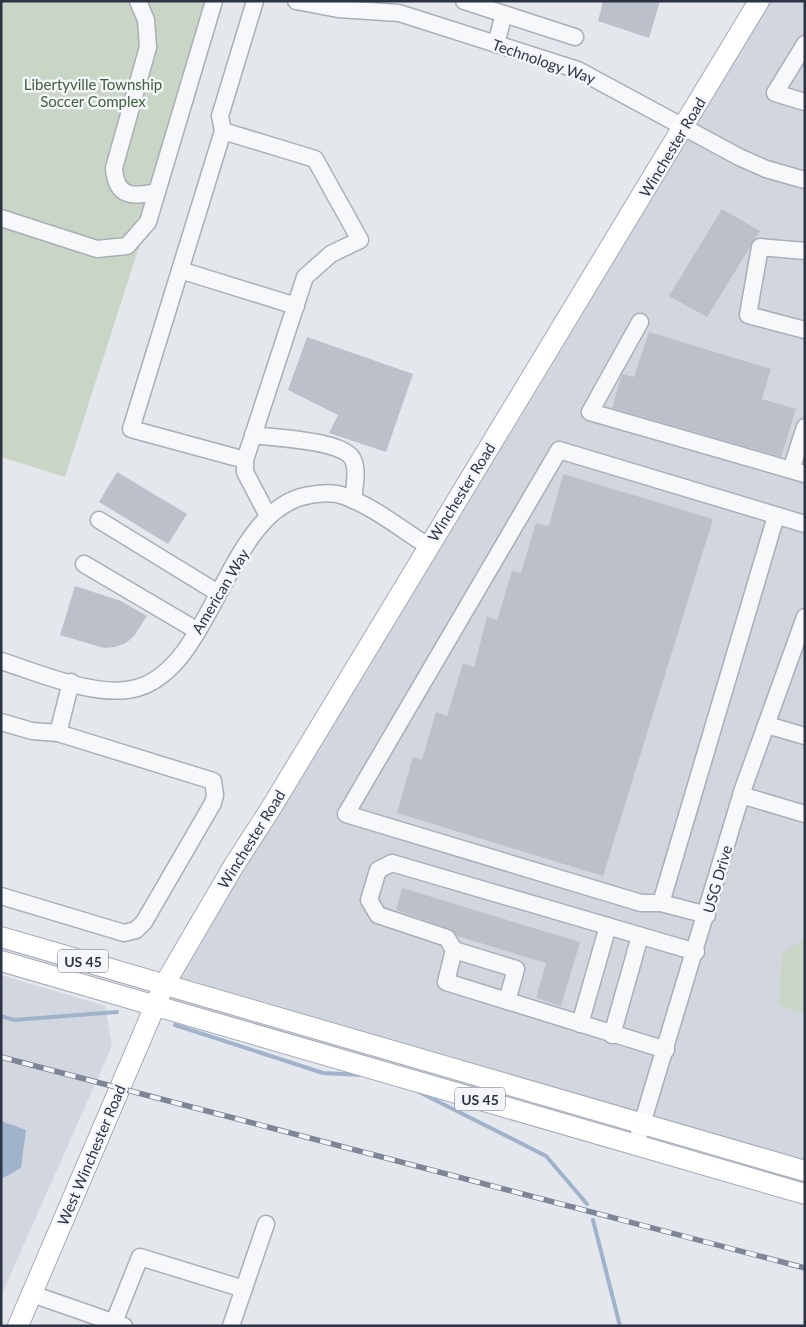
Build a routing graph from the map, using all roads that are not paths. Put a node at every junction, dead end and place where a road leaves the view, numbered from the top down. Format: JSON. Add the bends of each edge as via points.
{"nodes":[{"id":1,"x":138,"y":1,"type":"edge"},
{"id":2,"x":214,"y":1,"type":"edge"},
{"id":3,"x":255,"y":1,"type":"edge"},
{"id":4,"x":296,"y":1,"type":"edge"},
{"id":5,"x":464,"y":1,"type":"edge"},
{"id":6,"x":759,"y":1,"type":"edge"},
{"id":7,"x":354,"y":5,"type":"edge"},
{"id":8,"x":504,"y":14,"type":"junction"},
{"id":9,"x":575,"y":37,"type":"dead end"},
{"id":10,"x":496,"y":44,"type":"junction"},
{"id":11,"x":805,"y":44,"type":"edge"},
{"id":12,"x":805,"y":102,"type":"edge"},
{"id":13,"x":685,"y":127,"type":"junction"},
{"id":14,"x":223,"y":131,"type":"junction"},
{"id":15,"x":805,"y":180,"type":"edge"},
{"id":16,"x":157,"y":192,"type":"junction"},
{"id":17,"x":1,"y":218,"type":"edge"},
{"id":18,"x":805,"y":251,"type":"edge"},
{"id":19,"x":180,"y":270,"type":"junction"},
{"id":20,"x":296,"y":306,"type":"junction"},
{"id":21,"x":640,"y":322,"type":"dead end"},
{"id":22,"x":805,"y":330,"type":"edge"},
{"id":23,"x":805,"y":427,"type":"edge"},
{"id":24,"x":253,"y":435,"type":"junction"},
{"id":25,"x":245,"y":460,"type":"junction"},
{"id":26,"x":798,"y":472,"type":"edge"},
{"id":27,"x":353,"y":500,"type":"junction"},
{"id":28,"x":268,"y":516,"type":"junction"},
{"id":29,"x":776,"y":516,"type":"junction"},
{"id":30,"x":99,"y":520,"type":"dead end"},
{"id":31,"x":805,"y":524,"type":"edge"},
{"id":32,"x":428,"y":546,"type":"junction"},
{"id":33,"x":84,"y":564,"type":"dead end"},
{"id":34,"x":218,"y":593,"type":"junction"},
{"id":35,"x":805,"y":617,"type":"edge"},
{"id":36,"x":196,"y":630,"type":"junction"},
{"id":37,"x":798,"y":659,"type":"edge"},
{"id":38,"x":1,"y":661,"type":"edge"},
{"id":39,"x":71,"y":682,"type":"junction"},
{"id":40,"x":1,"y":722,"type":"edge"},
{"id":41,"x":767,"y":725,"type":"junction"},
{"id":42,"x":58,"y":733,"type":"junction"},
{"id":43,"x":805,"y":736,"type":"edge"},
{"id":44,"x":741,"y":795,"type":"junction"},
{"id":45,"x":805,"y":814,"type":"edge"},
{"id":46,"x":1,"y":896,"type":"edge"},
{"id":47,"x":661,"y":903,"type":"junction"},
{"id":48,"x":706,"y":915,"type":"junction"},
{"id":49,"x":608,"y":926,"type":"junction"},
{"id":50,"x":640,"y":936,"type":"junction"},
{"id":51,"x":1,"y":937,"type":"edge"},
{"id":52,"x":454,"y":950,"type":"junction"},
{"id":53,"x":696,"y":952,"type":"junction"},
{"id":54,"x":1,"y":961,"type":"edge"},
{"id":55,"x":164,"y":985,"type":"junction"},
{"id":56,"x":506,"y":1001,"type":"junction"},
{"id":57,"x":155,"y":1006,"type":"junction"},
{"id":58,"x":580,"y":1024,"type":"junction"},
{"id":59,"x":612,"y":1035,"type":"junction"},
{"id":60,"x":666,"y":1050,"type":"junction"},
{"id":61,"x":643,"y":1124,"type":"junction"},
{"id":62,"x":636,"y":1144,"type":"junction"},
{"id":63,"x":805,"y":1171,"type":"edge"},
{"id":64,"x":805,"y":1194,"type":"edge"},
{"id":65,"x":266,"y":1224,"type":"dead end"},
{"id":66,"x":244,"y":1289,"type":"junction"},
{"id":67,"x":32,"y":1294,"type":"junction"},
{"id":68,"x":119,"y":1324,"type":"edge"},
{"id":69,"x":18,"y":1326,"type":"edge"},
{"id":70,"x":231,"y":1326,"type":"edge"}],
"edges":[{"from":1,"to":16,"type":"street","via":[[146,20],[148,47],[114,168],[115,178],[123,191],[133,196]]},
{"from":2,"to":16,"type":"street"},
{"from":3,"to":14,"type":"street","via":[[220,116]]},
{"from":4,"to":7,"type":"street","name":"Technology Way","via":[[338,9]]},
{"from":5,"to":8,"type":"street"},
{"from":6,"to":13,"type":"main road","name":"Winchester Road"},
{"from":7,"to":10,"type":"street","name":"Technology Way","via":[[399,13]]},
{"from":8,"to":9,"type":"street"},
{"from":8,"to":10,"type":"street"},
{"from":10,"to":13,"type":"street","name":"Technology Way","via":[[578,70]]},
{"from":11,"to":12,"type":"street","via":[[775,94]]},
{"from":13,"to":15,"type":"street","name":"Technology Way","via":[[766,169]]},
{"from":13,"to":32,"type":"main road","name":"Winchester Road"},
{"from":14,"to":19,"type":"street"},
{"from":14,"to":20,"type":"street","via":[[315,159],[360,240],[331,254],[305,277]]},
{"from":16,"to":17,"type":"street","via":[[148,222],[127,246],[96,249]]},
{"from":18,"to":22,"type":"street","via":[[760,247],[748,315]]},
{"from":19,"to":20,"type":"street"},
{"from":19,"to":25,"type":"street","via":[[131,429]]},
{"from":20,"to":24,"type":"street"},
{"from":21,"to":26,"type":"street","via":[[590,412]]},
{"from":23,"to":26,"type":"street"},
{"from":24,"to":25,"type":"street"},
{"from":24,"to":27,"type":"street","via":[[330,444],[351,457],[356,468]]},
{"from":25,"to":28,"type":"street","via":[[245,472]]},
{"from":27,"to":28,"type":"street","name":"American Way","via":[[335,494],[301,496]]},
{"from":27,"to":32,"type":"street","name":"American Way"},
{"from":28,"to":34,"type":"street","name":"American Way"},
{"from":29,"to":31,"type":"street"},
{"from":29,"to":47,"type":"street"},
{"from":29,"to":47,"type":"street","via":[[559,450],[346,814],[641,903]]},
{"from":30,"to":34,"type":"street"},
{"from":32,"to":55,"type":"main road","name":"Winchester Road"},
{"from":33,"to":36,"type":"street"},
{"from":34,"to":36,"type":"street","name":"American Way"},
{"from":35,"to":37,"type":"street","name":"USG Drive"},
{"from":36,"to":39,"type":"street","name":"American Way","via":[[183,653],[165,673],[137,688],[105,690]]},
{"from":37,"to":41,"type":"street","name":"USG Drive"},
{"from":38,"to":39,"type":"street","name":"American Way"},
{"from":39,"to":42,"type":"street"},
{"from":40,"to":42,"type":"street","via":[[32,731]]},
{"from":41,"to":43,"type":"street"},
{"from":41,"to":44,"type":"street","name":"USG Drive"},
{"from":42,"to":46,"type":"street","via":[[213,781],[214,803],[144,922],[136,930],[124,933]]},
{"from":44,"to":45,"type":"street"},
{"from":44,"to":48,"type":"street","name":"USG Drive"},
{"from":47,"to":48,"type":"street"},
{"from":48,"to":53,"type":"street","name":"USG Drive"},
{"from":49,"to":50,"type":"street"},
{"from":49,"to":52,"type":"street","via":[[392,863],[378,870],[369,900],[378,915],[447,938]]},
{"from":49,"to":58,"type":"street"},
{"from":50,"to":53,"type":"street"},
{"from":50,"to":59,"type":"street"},
{"from":51,"to":55,"type":"main road","number":"US 45"},
{"from":52,"to":56,"type":"street","via":[[446,982]]},
{"from":52,"to":56,"type":"street","via":[[516,969]]},
{"from":53,"to":60,"type":"street","name":"USG Drive"},
{"from":54,"to":57,"type":"main road","number":"US 45"},
{"from":55,"to":57,"type":"main road","name":"West Winchester Road"},
{"from":55,"to":61,"type":"main road","number":"US 45"},
{"from":56,"to":58,"type":"street"},
{"from":57,"to":62,"type":"main road","number":"US 45"},
{"from":57,"to":67,"type":"main road","name":"West Winchester Road"},
{"from":58,"to":59,"type":"street"},
{"from":59,"to":60,"type":"street"},
{"from":60,"to":61,"type":"street","name":"USG Drive"},
{"from":61,"to":62,"type":"street","name":"USG Drive"},
{"from":61,"to":63,"type":"main road","number":"US 45"},
{"from":62,"to":64,"type":"main road","number":"US 45"},
{"from":65,"to":66,"type":"street"},
{"from":66,"to":68,"type":"street","via":[[140,1257]]},
{"from":66,"to":70,"type":"street"},
{"from":67,"to":68,"type":"street"},
{"from":67,"to":69,"type":"main road","name":"West Winchester Road"}]}
